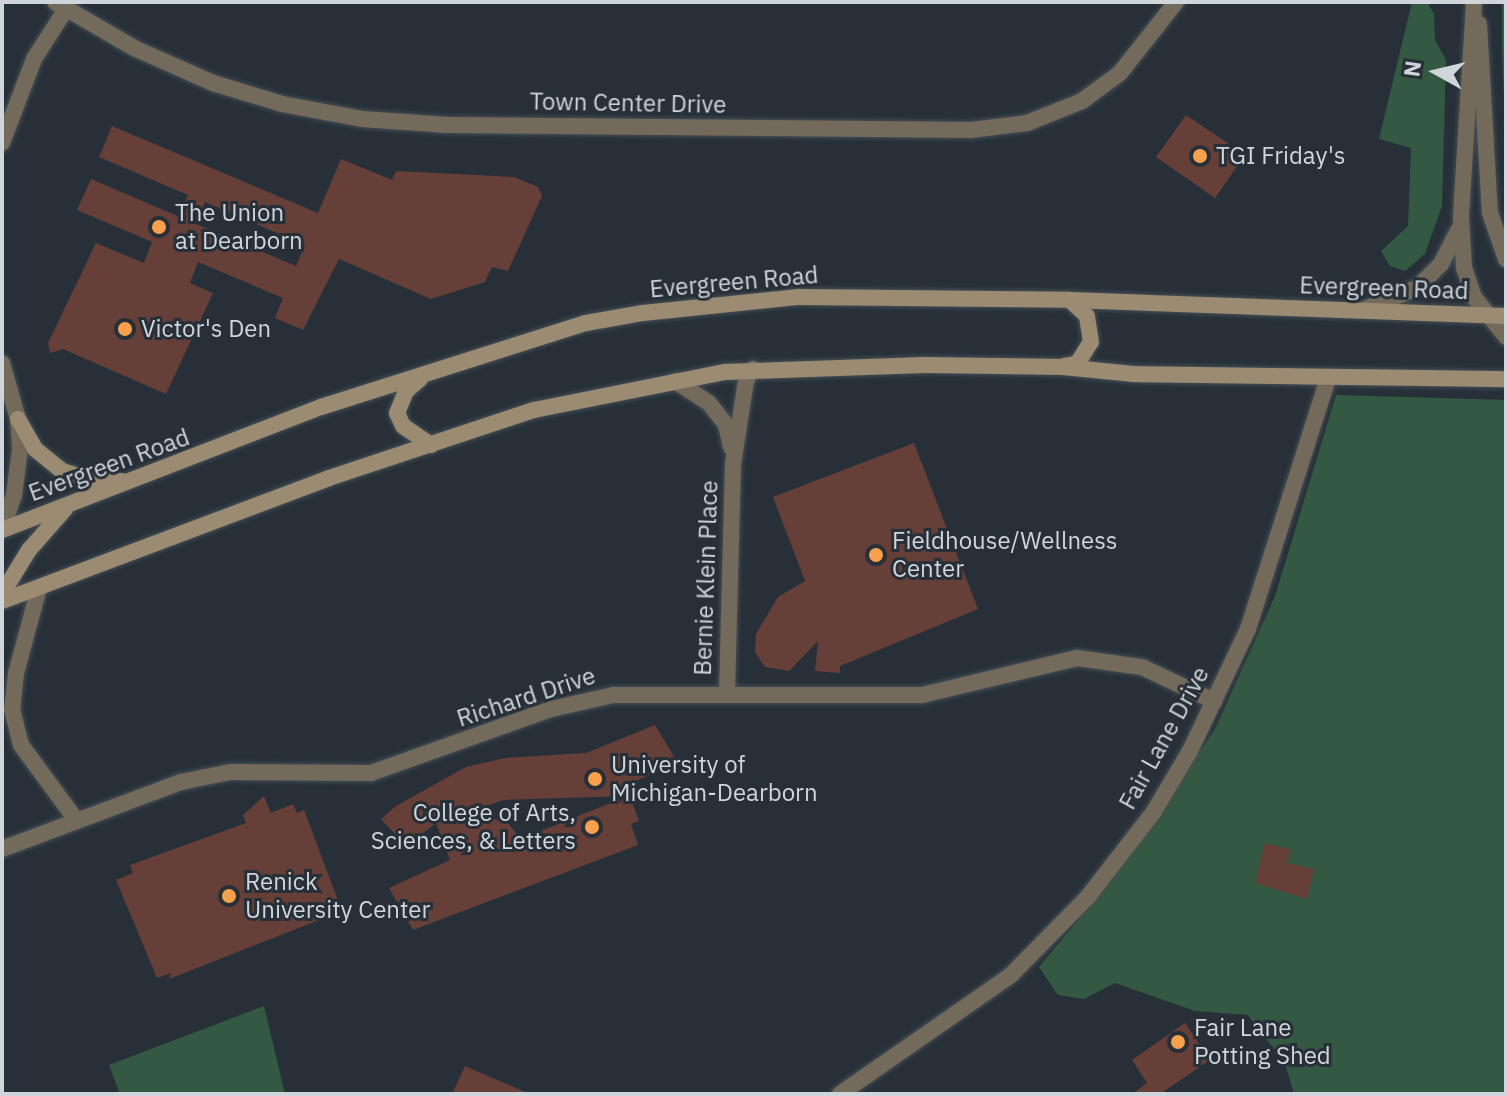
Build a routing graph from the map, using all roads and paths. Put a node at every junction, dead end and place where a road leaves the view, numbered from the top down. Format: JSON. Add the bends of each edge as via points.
{"nodes":[{"id":1,"x":1176,"y":2,"type":"edge"},
{"id":2,"x":1474,"y":3,"type":"edge"},
{"id":3,"x":61,"y":5,"type":"edge"},
{"id":4,"x":2,"y":143,"type":"edge"},
{"id":5,"x":1461,"y":217,"type":"junction"},
{"id":6,"x":1506,"y":259,"type":"edge"},
{"id":7,"x":1070,"y":300,"type":"junction"},
{"id":8,"x":1353,"y":312,"type":"junction"},
{"id":9,"x":1485,"y":316,"type":"junction"},
{"id":10,"x":1506,"y":316,"type":"edge"},
{"id":11,"x":1506,"y":337,"type":"edge"},
{"id":12,"x":2,"y":363,"type":"edge"},
{"id":13,"x":1063,"y":367,"type":"junction"},
{"id":14,"x":753,"y":369,"type":"junction"},
{"id":15,"x":427,"y":373,"type":"junction"},
{"id":16,"x":1328,"y":378,"type":"junction"},
{"id":17,"x":1506,"y":379,"type":"edge"},
{"id":18,"x":675,"y":381,"type":"junction"},
{"id":19,"x":18,"y":419,"type":"junction"},
{"id":20,"x":431,"y":445,"type":"junction"},
{"id":21,"x":733,"y":464,"type":"junction"},
{"id":22,"x":135,"y":481,"type":"junction"},
{"id":23,"x":69,"y":505,"type":"junction"},
{"id":24,"x":2,"y":530,"type":"edge"},
{"id":25,"x":39,"y":588,"type":"junction"},
{"id":26,"x":2,"y":594,"type":"edge"},
{"id":27,"x":2,"y":601,"type":"edge"},
{"id":28,"x":727,"y":693,"type":"junction"},
{"id":29,"x":1214,"y":701,"type":"junction"},
{"id":30,"x":77,"y":821,"type":"junction"},
{"id":31,"x":2,"y":849,"type":"edge"},
{"id":32,"x":840,"y":1094,"type":"edge"}],
"edges":[{"from":1,"to":3,"type":"street","name":"Town Center Drive","via":[[1120,73],[1082,101],[1027,123],[971,130],[448,125],[362,119],[282,104],[213,83],[134,48]]},
{"from":2,"to":5,"type":"street"},
{"from":2,"to":6,"type":"street","via":[[1484,64],[1490,213]]},
{"from":3,"to":4,"type":"street"},
{"from":5,"to":8,"type":"street","via":[[1450,249],[1430,277],[1403,297]]},
{"from":5,"to":9,"type":"street","via":[[1464,268]]},
{"from":7,"to":8,"type":"street","name":"Evergreen Road"},
{"from":7,"to":13,"type":"street","via":[[1087,316],[1091,342],[1077,364]]},
{"from":7,"to":15,"type":"street","name":"Evergreen Road","via":[[799,297],[674,309],[586,323]]},
{"from":8,"to":9,"type":"street","name":"Evergreen Road"},
{"from":9,"to":10,"type":"street","name":"Evergreen Road"},
{"from":9,"to":11,"type":"street"},
{"from":12,"to":19,"type":"street"},
{"from":13,"to":14,"type":"street"},
{"from":13,"to":16,"type":"street"},
{"from":14,"to":18,"type":"street"},
{"from":14,"to":21,"type":"street","name":"Bernie Klein Place","via":[[746,381]]},
{"from":15,"to":20,"type":"street","via":[[406,391],[397,413],[403,426]]},
{"from":15,"to":22,"type":"street","name":"Evergreen Road","via":[[305,413]]},
{"from":16,"to":17,"type":"street"},
{"from":16,"to":29,"type":"street","name":"Fair Lane Drive","via":[[1265,584]]},
{"from":18,"to":20,"type":"street","via":[[534,410]]},
{"from":18,"to":21,"type":"street","name":"Bernie Klein Place","via":[[709,403],[726,425]]},
{"from":19,"to":22,"type":"street","via":[[35,449],[62,471],[92,480]]},
{"from":19,"to":24,"type":"street","via":[[18,478]]},
{"from":20,"to":25,"type":"street"},
{"from":21,"to":28,"type":"street","name":"Bernie Klein Place"},
{"from":22,"to":23,"type":"street","name":"Evergreen Road"},
{"from":23,"to":24,"type":"street","name":"Evergreen Road"},
{"from":23,"to":26,"type":"street","via":[[29,550]]},
{"from":25,"to":27,"type":"street"},
{"from":25,"to":30,"type":"street","via":[[12,709],[21,745]]},
{"from":28,"to":29,"type":"street","name":"Richard Drive","via":[[922,695],[1077,658],[1142,667]]},
{"from":28,"to":30,"type":"street","name":"Richard Drive","via":[[643,692],[591,698],[371,773],[212,775]]},
{"from":29,"to":32,"type":"street","name":"Fair Lane Drive","via":[[1153,813],[1063,923],[1010,976]]},
{"from":30,"to":31,"type":"street","name":"Richard Drive"}]}
